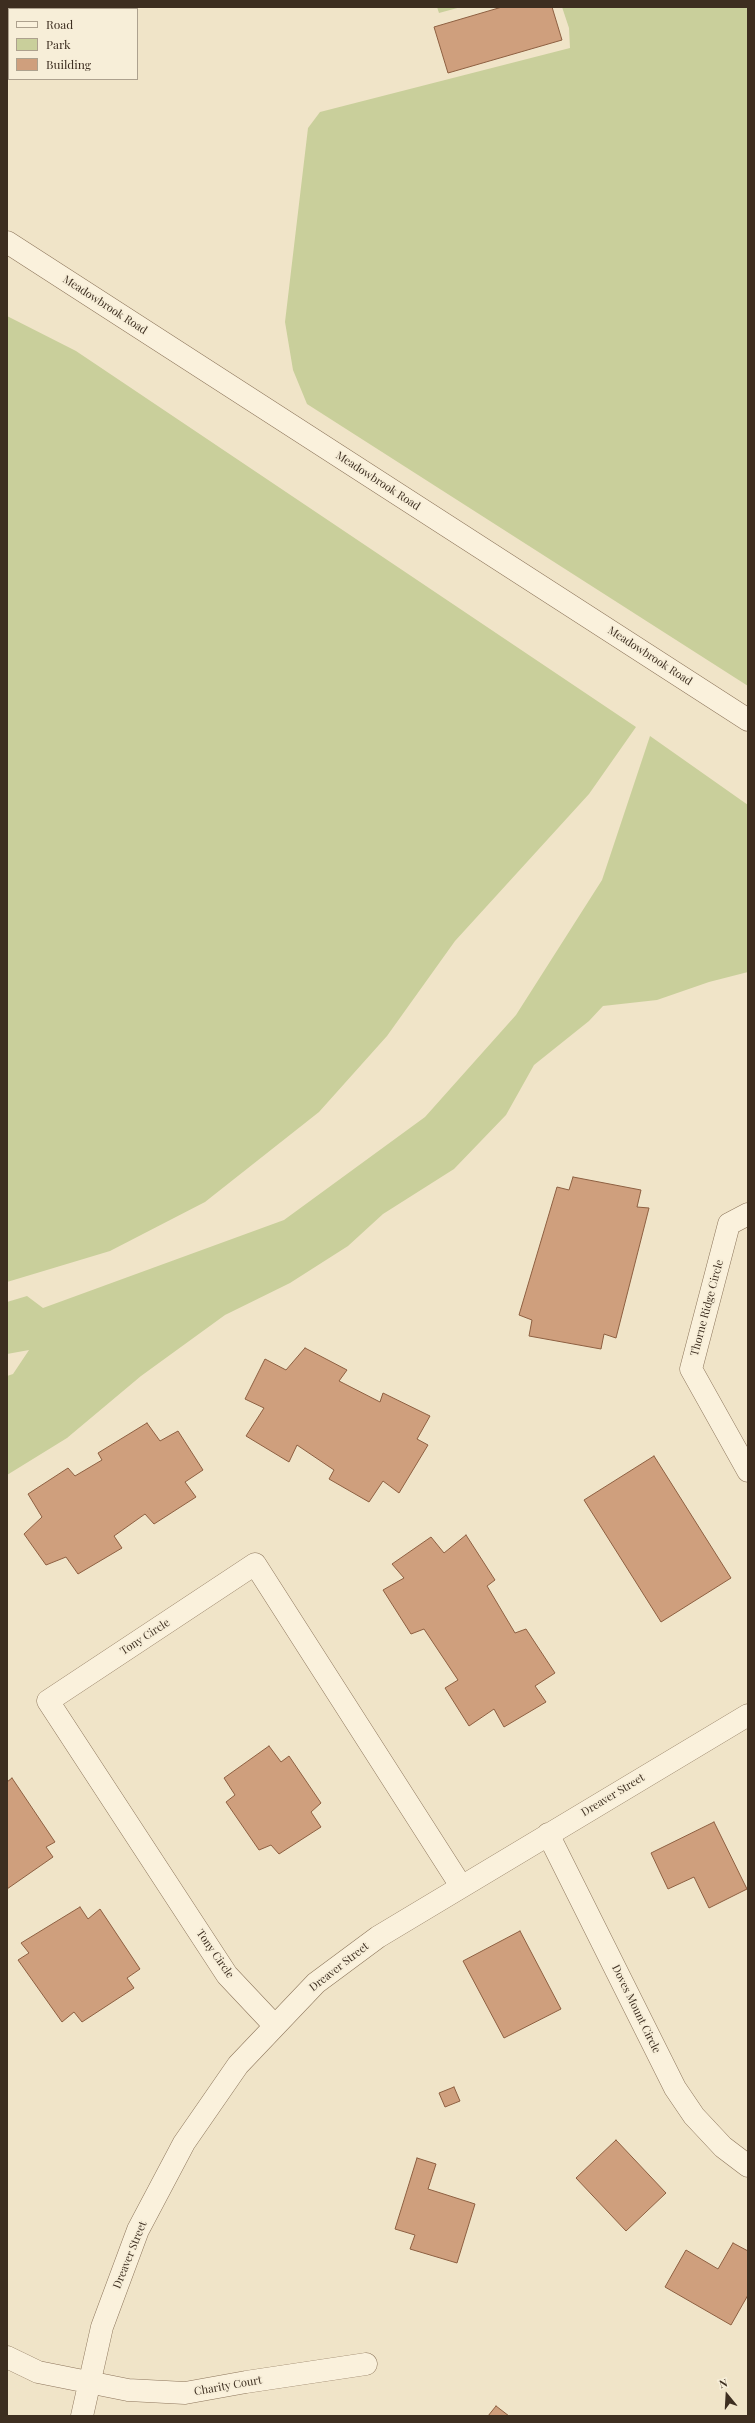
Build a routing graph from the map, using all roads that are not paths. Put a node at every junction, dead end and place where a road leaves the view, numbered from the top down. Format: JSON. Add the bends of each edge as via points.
{"nodes":[{"id":1,"x":7,"y":242,"type":"edge"},
{"id":2,"x":748,"y":720,"type":"edge"},
{"id":3,"x":748,"y":1214,"type":"edge"},
{"id":4,"x":748,"y":1471,"type":"edge"},
{"id":5,"x":748,"y":1715,"type":"edge"},
{"id":6,"x":548,"y":1834,"type":"junction"},
{"id":7,"x":461,"y":1886,"type":"junction"},
{"id":8,"x":276,"y":2026,"type":"junction"},
{"id":9,"x":748,"y":2166,"type":"edge"},
{"id":10,"x":7,"y":2357,"type":"edge"},
{"id":11,"x":366,"y":2364,"type":"dead end"},
{"id":12,"x":90,"y":2382,"type":"junction"},
{"id":13,"x":82,"y":2416,"type":"edge"}],
"edges":[{"from":1,"to":2,"type":"street","name":"Meadowbrook Road"},
{"from":3,"to":4,"type":"street","name":"Thorne Ridge Circle","via":[[729,1224],[691,1369]]},
{"from":5,"to":6,"type":"street","name":"Dreaver Street"},
{"from":6,"to":7,"type":"street","name":"Dreaver Street"},
{"from":6,"to":9,"type":"street","name":"Doves Mount Circle","via":[[675,2088],[694,2116],[723,2147]]},
{"from":7,"to":8,"type":"street","name":"Dreaver Street","via":[[378,1937],[322,1979]]},
{"from":7,"to":8,"type":"street","name":"Tony Circle","via":[[256,1564],[48,1701],[227,1975]]},
{"from":8,"to":12,"type":"street","name":"Dreaver Street","via":[[238,2065],[189,2137],[138,2230],[102,2327]]},
{"from":10,"to":12,"type":"street","name":"Charity Court","via":[[38,2372]]},
{"from":11,"to":12,"type":"street","name":"Charity Court","via":[[185,2393],[128,2390]]},
{"from":12,"to":13,"type":"street","name":"Dreaver Street"}]}
